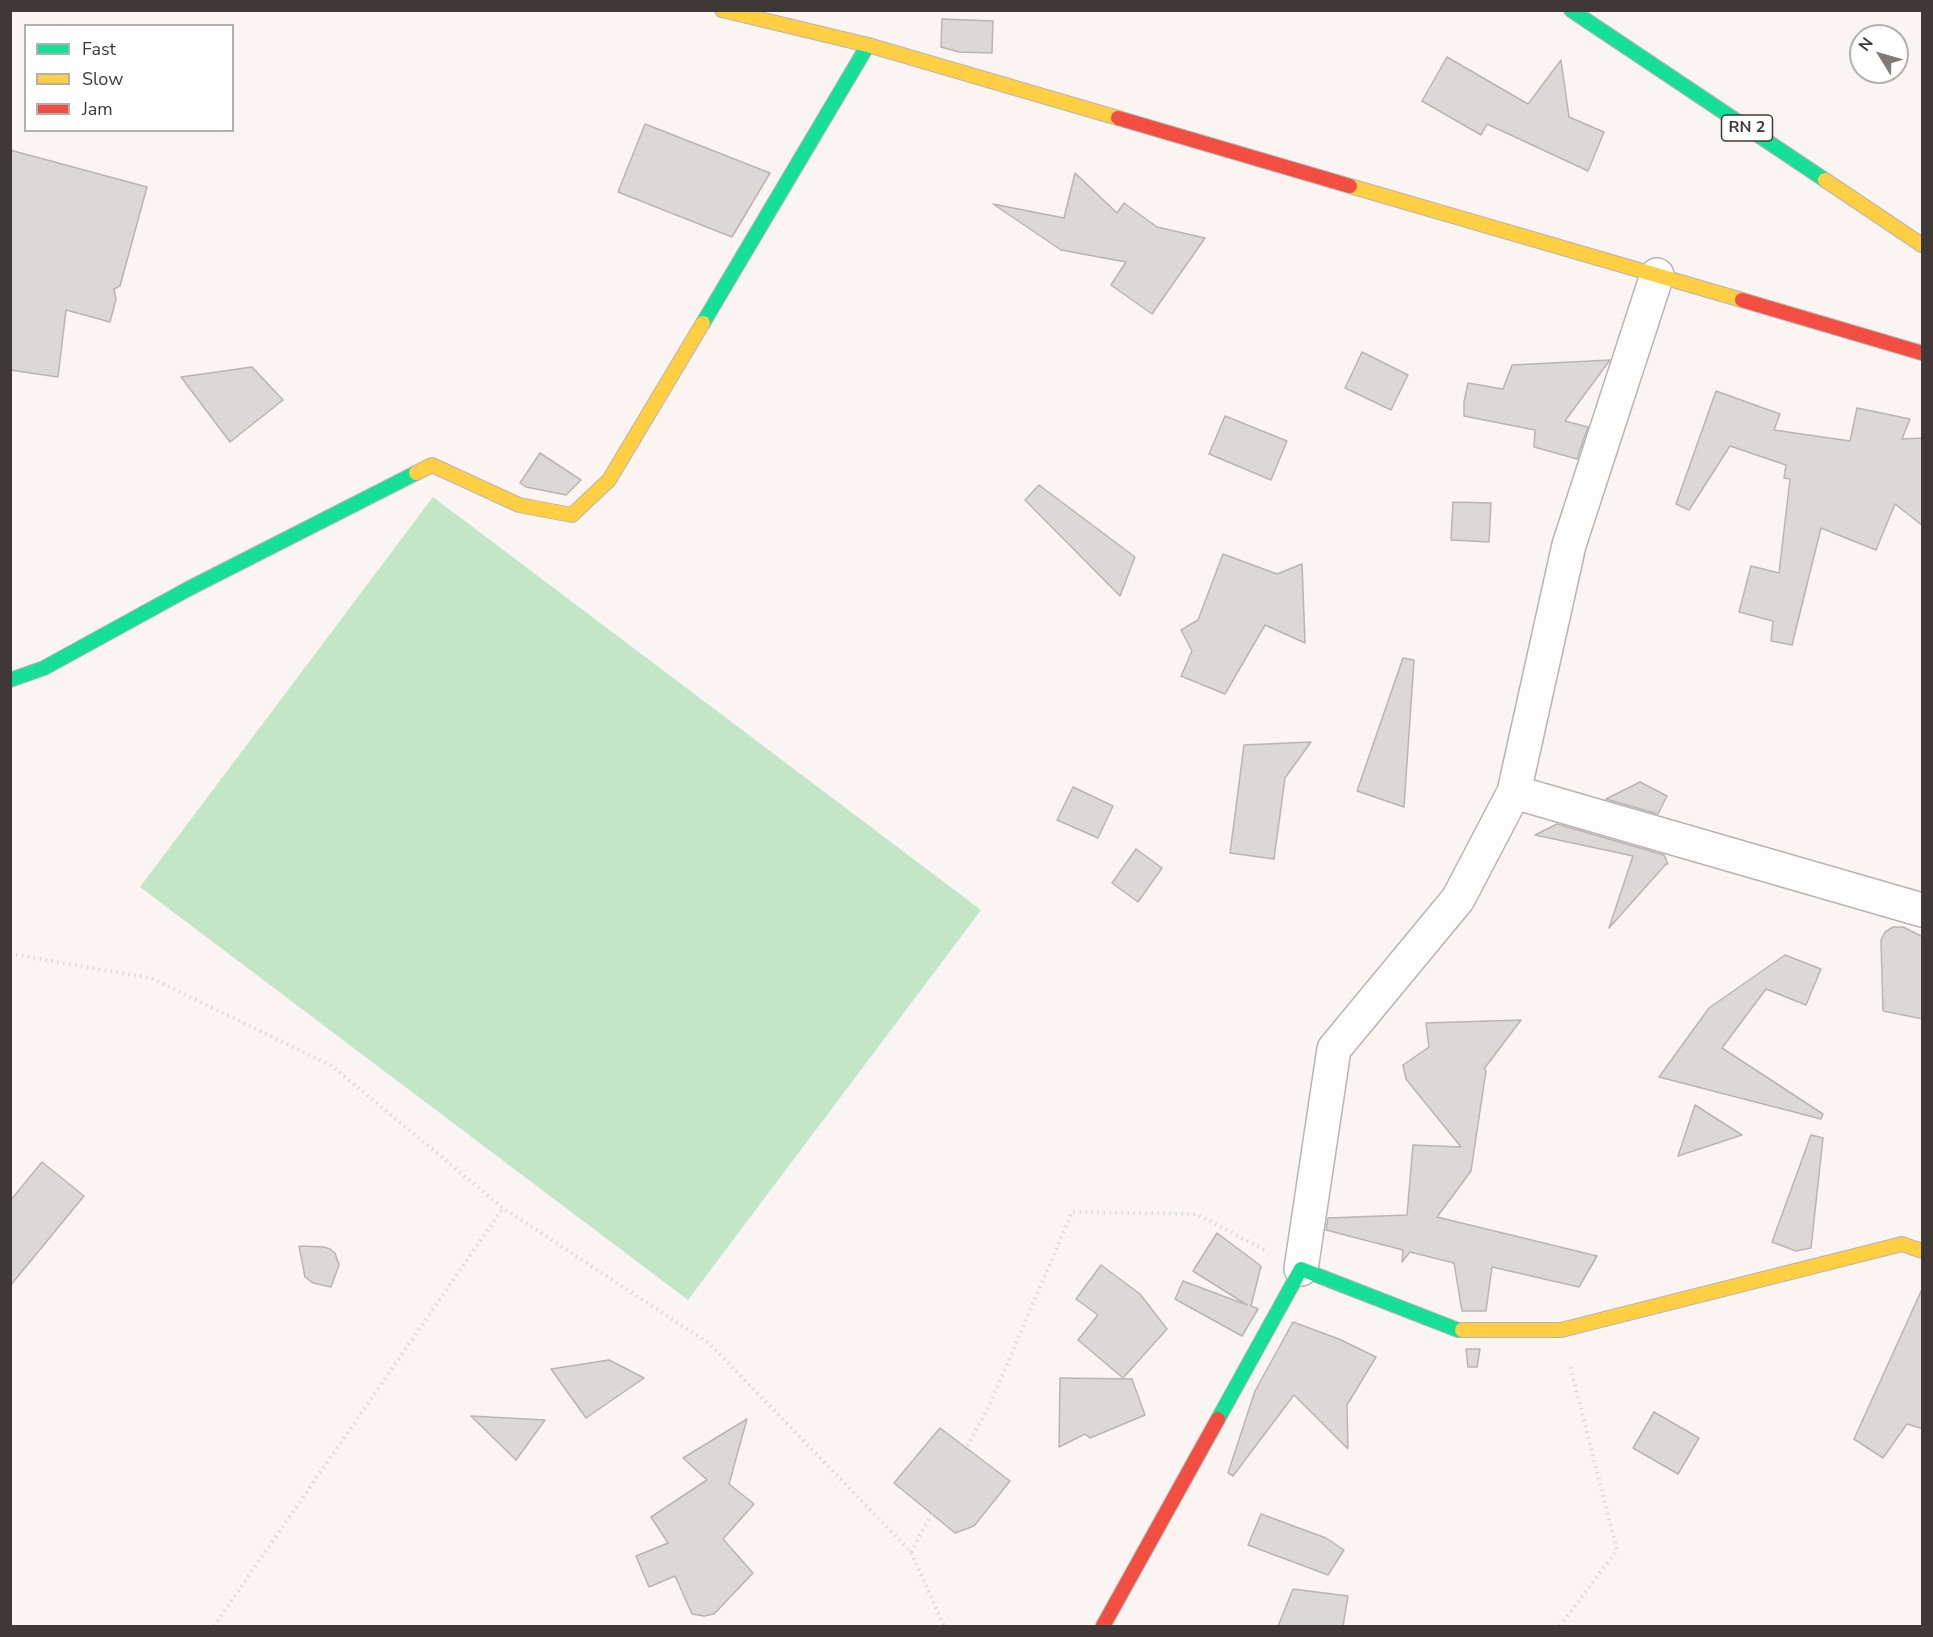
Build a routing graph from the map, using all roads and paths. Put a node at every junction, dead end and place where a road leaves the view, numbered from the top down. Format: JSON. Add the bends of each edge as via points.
{"nodes":[{"id":1,"x":723,"y":10,"type":"edge"},
{"id":2,"x":1570,"y":10,"type":"edge"},
{"id":3,"x":868,"y":45,"type":"junction"},
{"id":4,"x":1923,"y":245,"type":"edge"},
{"id":5,"x":1657,"y":275,"type":"junction"},
{"id":6,"x":1923,"y":353,"type":"edge"},
{"id":7,"x":10,"y":680,"type":"edge"},
{"id":8,"x":1514,"y":792,"type":"junction"},
{"id":9,"x":1923,"y":910,"type":"edge"},
{"id":10,"x":10,"y":954,"type":"edge"},
{"id":11,"x":503,"y":1208,"type":"junction"},
{"id":12,"x":1923,"y":1251,"type":"edge"},
{"id":13,"x":1301,"y":1269,"type":"junction"},
{"id":14,"x":1561,"y":1330,"type":"junction"},
{"id":15,"x":911,"y":1552,"type":"junction"},
{"id":16,"x":214,"y":1626,"type":"edge"},
{"id":17,"x":944,"y":1626,"type":"edge"},
{"id":18,"x":1102,"y":1626,"type":"edge"},
{"id":19,"x":1560,"y":1626,"type":"edge"}],
"edges":[{"from":1,"to":3,"type":"street"},
{"from":2,"to":4,"type":"street","number":"RN 2"},
{"from":3,"to":5,"type":"street"},
{"from":3,"to":7,"type":"street","via":[[609,480],[572,515],[519,505],[432,465],[188,589],[44,668]]},
{"from":5,"to":6,"type":"street"},
{"from":5,"to":8,"type":"street","via":[[1569,545]]},
{"from":8,"to":9,"type":"street"},
{"from":8,"to":13,"type":"street","via":[[1458,899],[1334,1049]]},
{"from":10,"to":11,"type":"path","via":[[152,978],[332,1066]]},
{"from":11,"to":15,"type":"path","via":[[710,1344]]},
{"from":11,"to":16,"type":"path"},
{"from":12,"to":14,"type":"street","via":[[1902,1244]]},
{"from":13,"to":14,"type":"street","via":[[1458,1330]]},
{"from":13,"to":15,"type":"path","via":[[1196,1214],[1072,1212],[991,1402]]},
{"from":13,"to":18,"type":"street"},
{"from":14,"to":19,"type":"path","via":[[1617,1550]]},
{"from":15,"to":17,"type":"path"}]}
